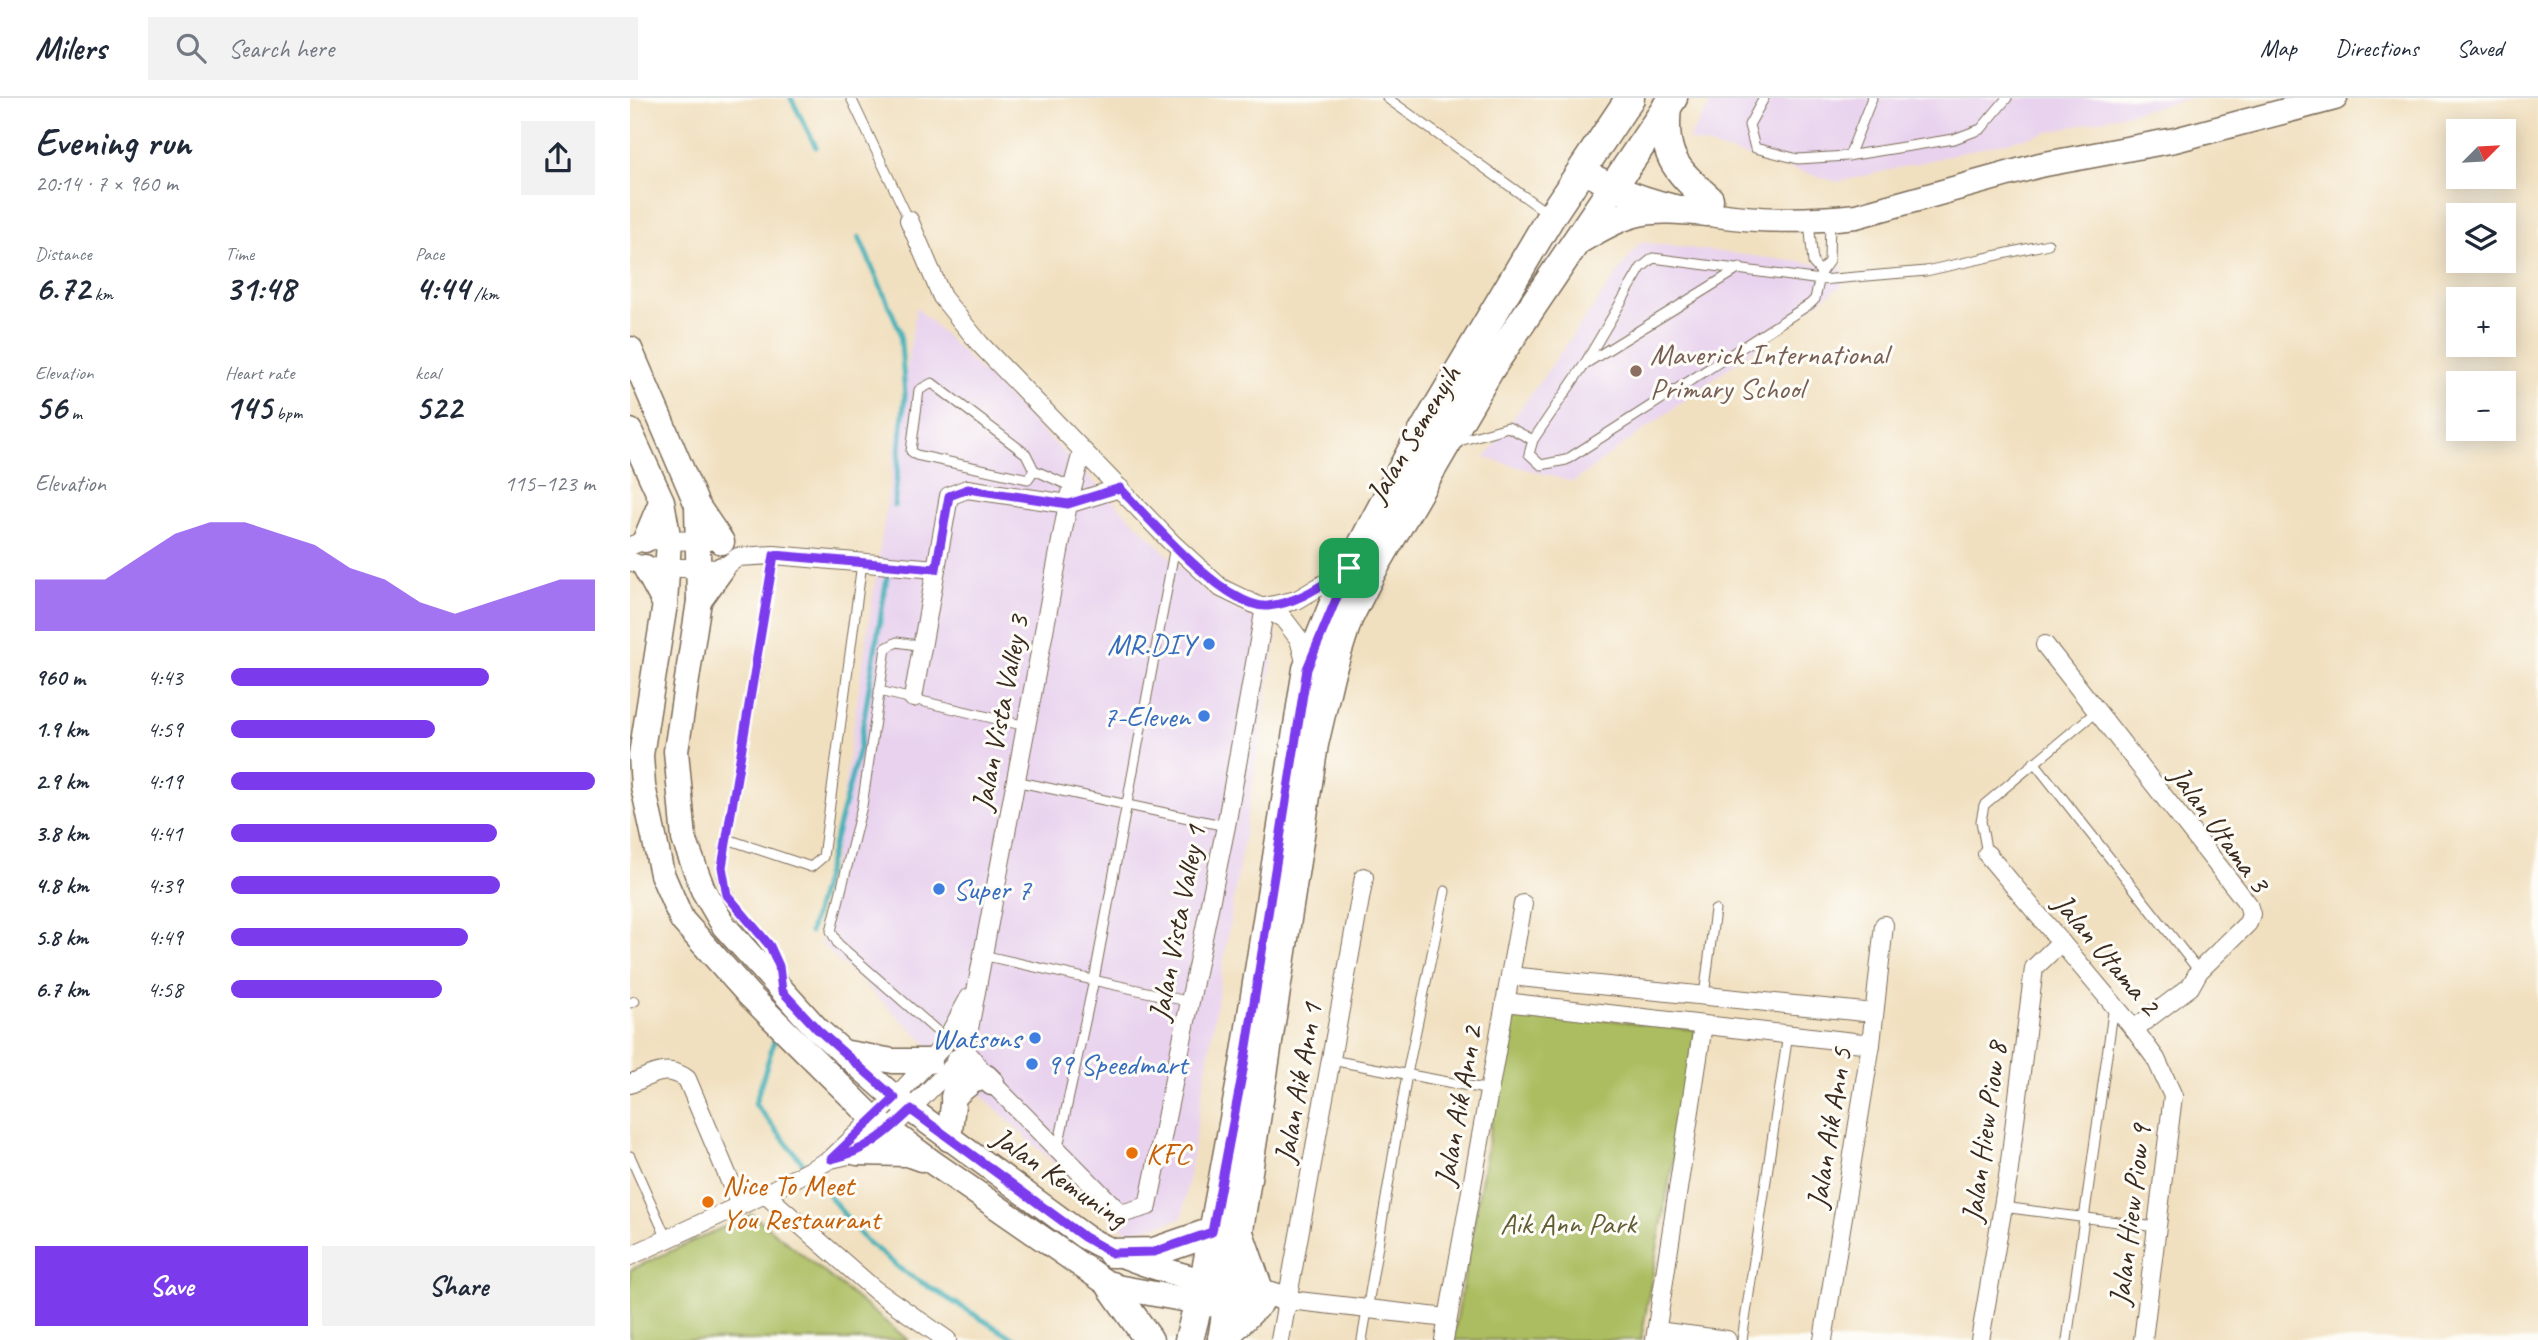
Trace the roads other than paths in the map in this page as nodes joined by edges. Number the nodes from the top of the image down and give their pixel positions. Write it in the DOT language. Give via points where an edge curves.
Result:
graph roads {
  1 [pos="851,98"];
  2 [pos="1387,98"];
  3 [pos="1630,98"];
  4 [pos="1764,98"];
  5 [pos="1872,98"];
  6 [pos="2007,98"];
  7 [pos="2335,98"];
  8 [pos="1670,102"];
  9 [pos="1849,156"];
  10 [pos="1588,161"];
  11 [pos="1617,180"];
  12 [pos="1708,206"];
  13 [pos="1882,206"];
  14 [pos="1551,216"];
  15 [pos="1820,219"];
  16 [pos="909,220"];
  17 [pos="1575,242"];
  18 [pos="2048,244"];
  19 [pos="1740,268"];
  20 [pos="1821,276"];
  21 [pos="630,349"];
  22 [pos="1584,365"];
  23 [pos="630,431"];
  24 [pos="1533,440"];
  25 [pos="1444,446"];
  26 [pos="1082,452"];
  27 [pos="1034,470"];
  28 [pos="1120,488"];
  29 [pos="1070,496"];
  30 [pos="648,542"];
  31 [pos="1175,546"];
  32 [pos="716,555"];
  33 [pos="774,555"];
  34 [pos="862,563"];
  35 [pos="648,565"];
  36 [pos="1349,568"];
  37 [pos="936,569"];
  38 [pos="1265,607"];
  39 [pos="2045,645"];
  40 [pos="923,646"];
  41 [pos="1307,669"];
  42 [pos="879,691"];
  43 [pos="913,698"];
  44 [pos="2097,711"];
  45 [pos="1026,726"];
  46 [pos="2034,762"];
  47 [pos="1015,781"];
  48 [pos="1125,804"];
  49 [pos="1226,825"];
  50 [pos="727,839"];
  51 [pos="1987,854"];
  52 [pos="1364,877"];
  53 [pos="1446,891"];
  54 [pos="1524,905"];
  55 [pos="1715,910"];
  56 [pos="1884,925"];
  57 [pos="2061,942"];
  58 [pos="982,955"];
  59 [pos="2199,971"];
  60 [pos="1510,976"];
  61 [pos="1094,980"];
  62 [pos="976,985"];
  63 [pos="782,991"];
  64 [pos="1704,996"];
  65 [pos="1191,1002"];
  66 [pos="1506,1002"];
  67 [pos="2114,1003"];
  68 [pos="1874,1013"];
  69 [pos="1703,1025"];
  70 [pos="2134,1029"];
  71 [pos="1789,1032"];
  72 [pos="946,1039"];
  73 [pos="1871,1044"];
  74 [pos="847,1053"];
  75 [pos="961,1056"];
  76 [pos="1331,1060"];
  77 [pos="930,1061"];
  78 [pos="1407,1074"];
  79 [pos="992,1083"];
  80 [pos="630,1084"];
  81 [pos="1490,1090"];
  82 [pos="2173,1096"];
  83 [pos="953,1097"];
  84 [pos="903,1104"];
  85 [pos="881,1125"];
  86 [pos="949,1139"];
  87 [pos="1058,1147"];
  88 [pos="857,1153"];
  89 [pos="630,1156"];
  90 [pos="825,1162"];
  91 [pos="932,1162"];
  92 [pos="633,1170"];
  93 [pos="765,1195"];
  94 [pos="740,1205"];
  95 [pos="2003,1207"];
  96 [pos="2083,1219"];
  97 [pos="2156,1227"];
  98 [pos="1225,1233"];
  99 [pos="667,1239"];
  100 [pos="1112,1253"];
  101 [pos="630,1256"];
  102 [pos="1111,1286"];
  103 [pos="1214,1294"];
  104 [pos="1259,1296"];
  105 [pos="1289,1300"];
  106 [pos="1368,1309"];
  107 [pos="1447,1318"];
  108 [pos="1656,1336"];
  109 [pos="943,1339"];
  110 [pos="1149,1340"];
  111 [pos="1189,1340"];
  112 [pos="1222,1340"];
  113 [pos="1280,1340"];
  114 [pos="1362,1340"];
  115 [pos="1444,1340"];
  116 [pos="1727,1340"];
  117 [pos="1742,1340"];
  118 [pos="1823,1340"];
  119 [pos="1980,1340"];
  120 [pos="2067,1340"];
  121 [pos="2143,1340"];
  1 -- 16 [label="lane"];
  2 -- 14 [label="lane"];
  3 -- 10 [label="main road, Jalan Semenyih"];
  4 -- 9 [label="lane" via="1749,125 1755,148 1798,159"];
  5 -- 9 [label="lane"];
  6 -- 9 [label="lane" via="1993,118 1975,131"];
  7 -- 13 [label="street" via="2175,140 2040,165"];
  8 -- 11 [label="main road, Jalan Semenyih"];
  8 -- 12 [label="main road" via="1664,137 1672,162"];
  10 -- 11 [label="street"];
  10 -- 14 [label="main road, Jalan Semenyih"];
  11 -- 12 [label="street" via="1667,189"];
  11 -- 17 [label="main road, Jalan Semenyih"];
  12 -- 13 [label="street" via="1854,202"];
  12 -- 15 [label="street" via="1776,221"];
  12 -- 17 [label="main road" via="1636,211"];
  13 -- 15 [label="street" via="1856,216"];
  14 -- 36 [label="main road, Jalan Semenyih" via="1417,440"];
  15 -- 20 [label="lane" via="1813,262"];
  15 -- 20 [label="lane" via="1829,261"];
  16 -- 26 [label="street" via="942,297"];
  17 -- 25 [label="main road, Jalan Semenyih"];
  18 -- 20 [label="lane" via="1926,271"];
  19 -- 20 [label="lane"];
  19 -- 22 [label="lane"];
  19 -- 22 [label="lane" via="1653,258 1641,268"];
  20 -- 24 [label="lane" via="1810,304 1566,460 1541,465 1532,460"];
  21 -- 32 [label="street, Jalan Kemuning"];
  22 -- 24 [label="lane"];
  23 -- 30 [label="street, Jalan Kemuning" via="662,501"];
  24 -- 25 [label="lane" via="1508,427"];
  25 -- 98 [label="main road, Jalan Semenyih" via="1372,571 1348,620 1330,675"];
  26 -- 28 [label="street"];
  26 -- 29 [label="street, Jalan Vista Valley 3"];
  27 -- 27 [label="lane" via="1026,454 932,383 919,390 911,451 916,455 1028,479"];
  27 -- 29 [label="lane"];
  28 -- 29 [label="street"];
  28 -- 31 [label="street"];
  29 -- 37 [label="street" via="968,489 949,496"];
  29 -- 45 [label="street, Jalan Vista Valley 3"];
  30 -- 32 [label="street"];
  30 -- 35 [label="street, Jalan Kemuning"];
  31 -- 38 [label="street" via="1221,588"];
  31 -- 48 [label="lane"];
  32 -- 33 [label="street"];
  32 -- 35 [label="street"];
  32 -- 63 [label="street, Jalan Kemuning" via="699,601 676,751 684,839 703,890 724,926"];
  33 -- 34 [label="street"];
  33 -- 50 [label="lane"];
  34 -- 37 [label="street"];
  34 -- 50 [label="lane" via="822,857 811,867"];
  35 -- 85 [label="street, Jalan Kemuning" via="665,604 641,755 662,874 682,920"];
  36 -- 38 [label="street" via="1297,600"];
  36 -- 41 [label="main road, Jalan Semenyih"];
  37 -- 40 [label="street"];
  38 -- 41 [label="street" via="1283,618 1299,639"];
  38 -- 49 [label="street, Jalan Vista Valley 1"];
  39 -- 44 [label="street, Jalan Utama 3"];
  40 -- 42 [label="lane" via="897,642 886,648"];
  40 -- 43 [label="street"];
  41 -- 98 [label="main road, Jalan Semenyih" via="1244,1065"];
  42 -- 43 [label="lane"];
  42 -- 72 [label="lane" via="862,806 831,931 838,944"];
  43 -- 45 [label="lane"];
  44 -- 46 [label="lane"];
  44 -- 59 [label="street, Jalan Utama 3" via="2248,904 2248,923"];
  45 -- 47 [label="street, Jalan Vista Valley 3"];
  46 -- 51 [label="lane" via="1984,805 1981,821"];
  46 -- 59 [label="lane"];
  47 -- 48 [label="lane"];
  47 -- 58 [label="street, Jalan Vista Valley 3"];
  48 -- 49 [label="lane"];
  48 -- 61 [label="lane"];
  49 -- 65 [label="street, Jalan Vista Valley 1"];
  50 -- 63 [label="lane" via="722,867 727,895 770,946 779,966"];
  51 -- 57 [label="street, Jalan Utama 2"];
  52 -- 76 [label="street, Jalan Aik Ann 1"];
  53 -- 78 [label="lane"];
  54 -- 60 [label="street, Jalan Aik Ann 2"];
  55 -- 64 [label="lane"];
  56 -- 68 [label="street, Jalan Aik Ann 5"];
  57 -- 67 [label="street, Jalan Utama 2"];
  57 -- 95 [label="street, Jalan Hiew Piow 8" via="2034,968"];
  58 -- 61 [label="lane"];
  58 -- 62 [label="street, Jalan Vista Valley 3"];
  59 -- 70 [label="street, Jalan Utama 3" via="2190,987 2170,1005"];
  60 -- 64 [label="street"];
  60 -- 66 [label="street, Jalan Aik Ann 2"];
  61 -- 65 [label="lane"];
  61 -- 87 [label="lane"];
  62 -- 72 [label="street, Jalan Vista Valley 3"];
  62 -- 75 [label="street, Jalan Vista Valley 3"];
  63 -- 74 [label="street, Jalan Kemuning"];
  64 -- 68 [label="street"];
  65 -- 87 [label="street, Jalan Vista Valley 1" via="1148,1206 1121,1214"];
  66 -- 69 [label="street"];
  66 -- 81 [label="street, Jalan Aik Ann 2"];
  67 -- 70 [label="street, Jalan Utama 2"];
  67 -- 96 [label="lane"];
  68 -- 73 [label="street, Jalan Aik Ann 5"];
  69 -- 71 [label="street"];
  69 -- 108 [label="street"];
  70 -- 82 [label="street, Jalan Utama 2" via="2156,1059"];
  71 -- 73 [label="street"];
  71 -- 117 [label="lane"];
  72 -- 77 [label="street, Jalan Vista Valley 3"];
  73 -- 118 [label="street, Jalan Aik Ann 5"];
  74 -- 77 [label="street"];
  74 -- 84 [label="street, Jalan Kemuning"];
  75 -- 79 [label="street, Jalan Vista Valley 1"];
  75 -- 83 [label="street"];
  75 -- 84 [label="street"];
  76 -- 78 [label="lane"];
  76 -- 105 [label="street, Jalan Aik Ann 1"];
  77 -- 84 [label="street, Jalan Vista Valley 3"];
  78 -- 81 [label="lane"];
  78 -- 106 [label="lane"];
  79 -- 83 [label="street" via="979,1078"];
  79 -- 87 [label="street, Jalan Vista Valley 1"];
  80 -- 94 [label="street" via="662,1070 676,1071 687,1079"];
  81 -- 107 [label="street, Jalan Aik Ann 2"];
  82 -- 97 [label="street, Jalan Hiew Piow 9"];
  83 -- 86 [label="street"];
  84 -- 85 [label="street"];
  84 -- 86 [label="street, Jalan Kemuning"];
  85 -- 88 [label="street"];
  85 -- 90 [label="street"];
  85 -- 91 [label="street, Jalan Kemuning"];
  86 -- 100 [label="street, Jalan Kemuning"];
  88 -- 90 [label="street"];
  88 -- 91 [label="street" via="907,1154"];
  89 -- 92 [label="lane"];
  90 -- 93 [label="street"];
  91 -- 102 [label="street, Jalan Kemuning"];
  92 -- 99 [label="lane"];
  93 -- 94 [label="street"];
  93 -- 109 [label="street" via="875,1290"];
  94 -- 99 [label="street"];
  95 -- 96 [label="lane"];
  95 -- 119 [label="street, Jalan Hiew Piow 8"];
  96 -- 97 [label="lane"];
  96 -- 120 [label="lane"];
  97 -- 121 [label="street, Jalan Hiew Piow 9"];
  98 -- 100 [label="main road" via="1154,1252"];
  98 -- 103 [label="main road, Jalan Semenyih"];
  98 -- 104 [label="main road"];
  99 -- 101 [label="street"];
  100 -- 103 [label="street, Jalan Kemuning"];
  102 -- 103 [label="street, Jalan Kemuning"];
  102 -- 110 [label="main road"];
  103 -- 104 [label="street"];
  103 -- 111 [label="main road, Jalan Semenyih"];
  103 -- 112 [label="main road, Jalan Semenyih"];
  104 -- 105 [label="street"];
  104 -- 112 [label="main road"];
  105 -- 106 [label="street"];
  105 -- 113 [label="street, Jalan Aik Ann 1"];
  106 -- 107 [label="street"];
  106 -- 114 [label="lane"];
  107 -- 115 [label="street, Jalan Aik Ann 2"];
  108 -- 116 [label="street"];
}
